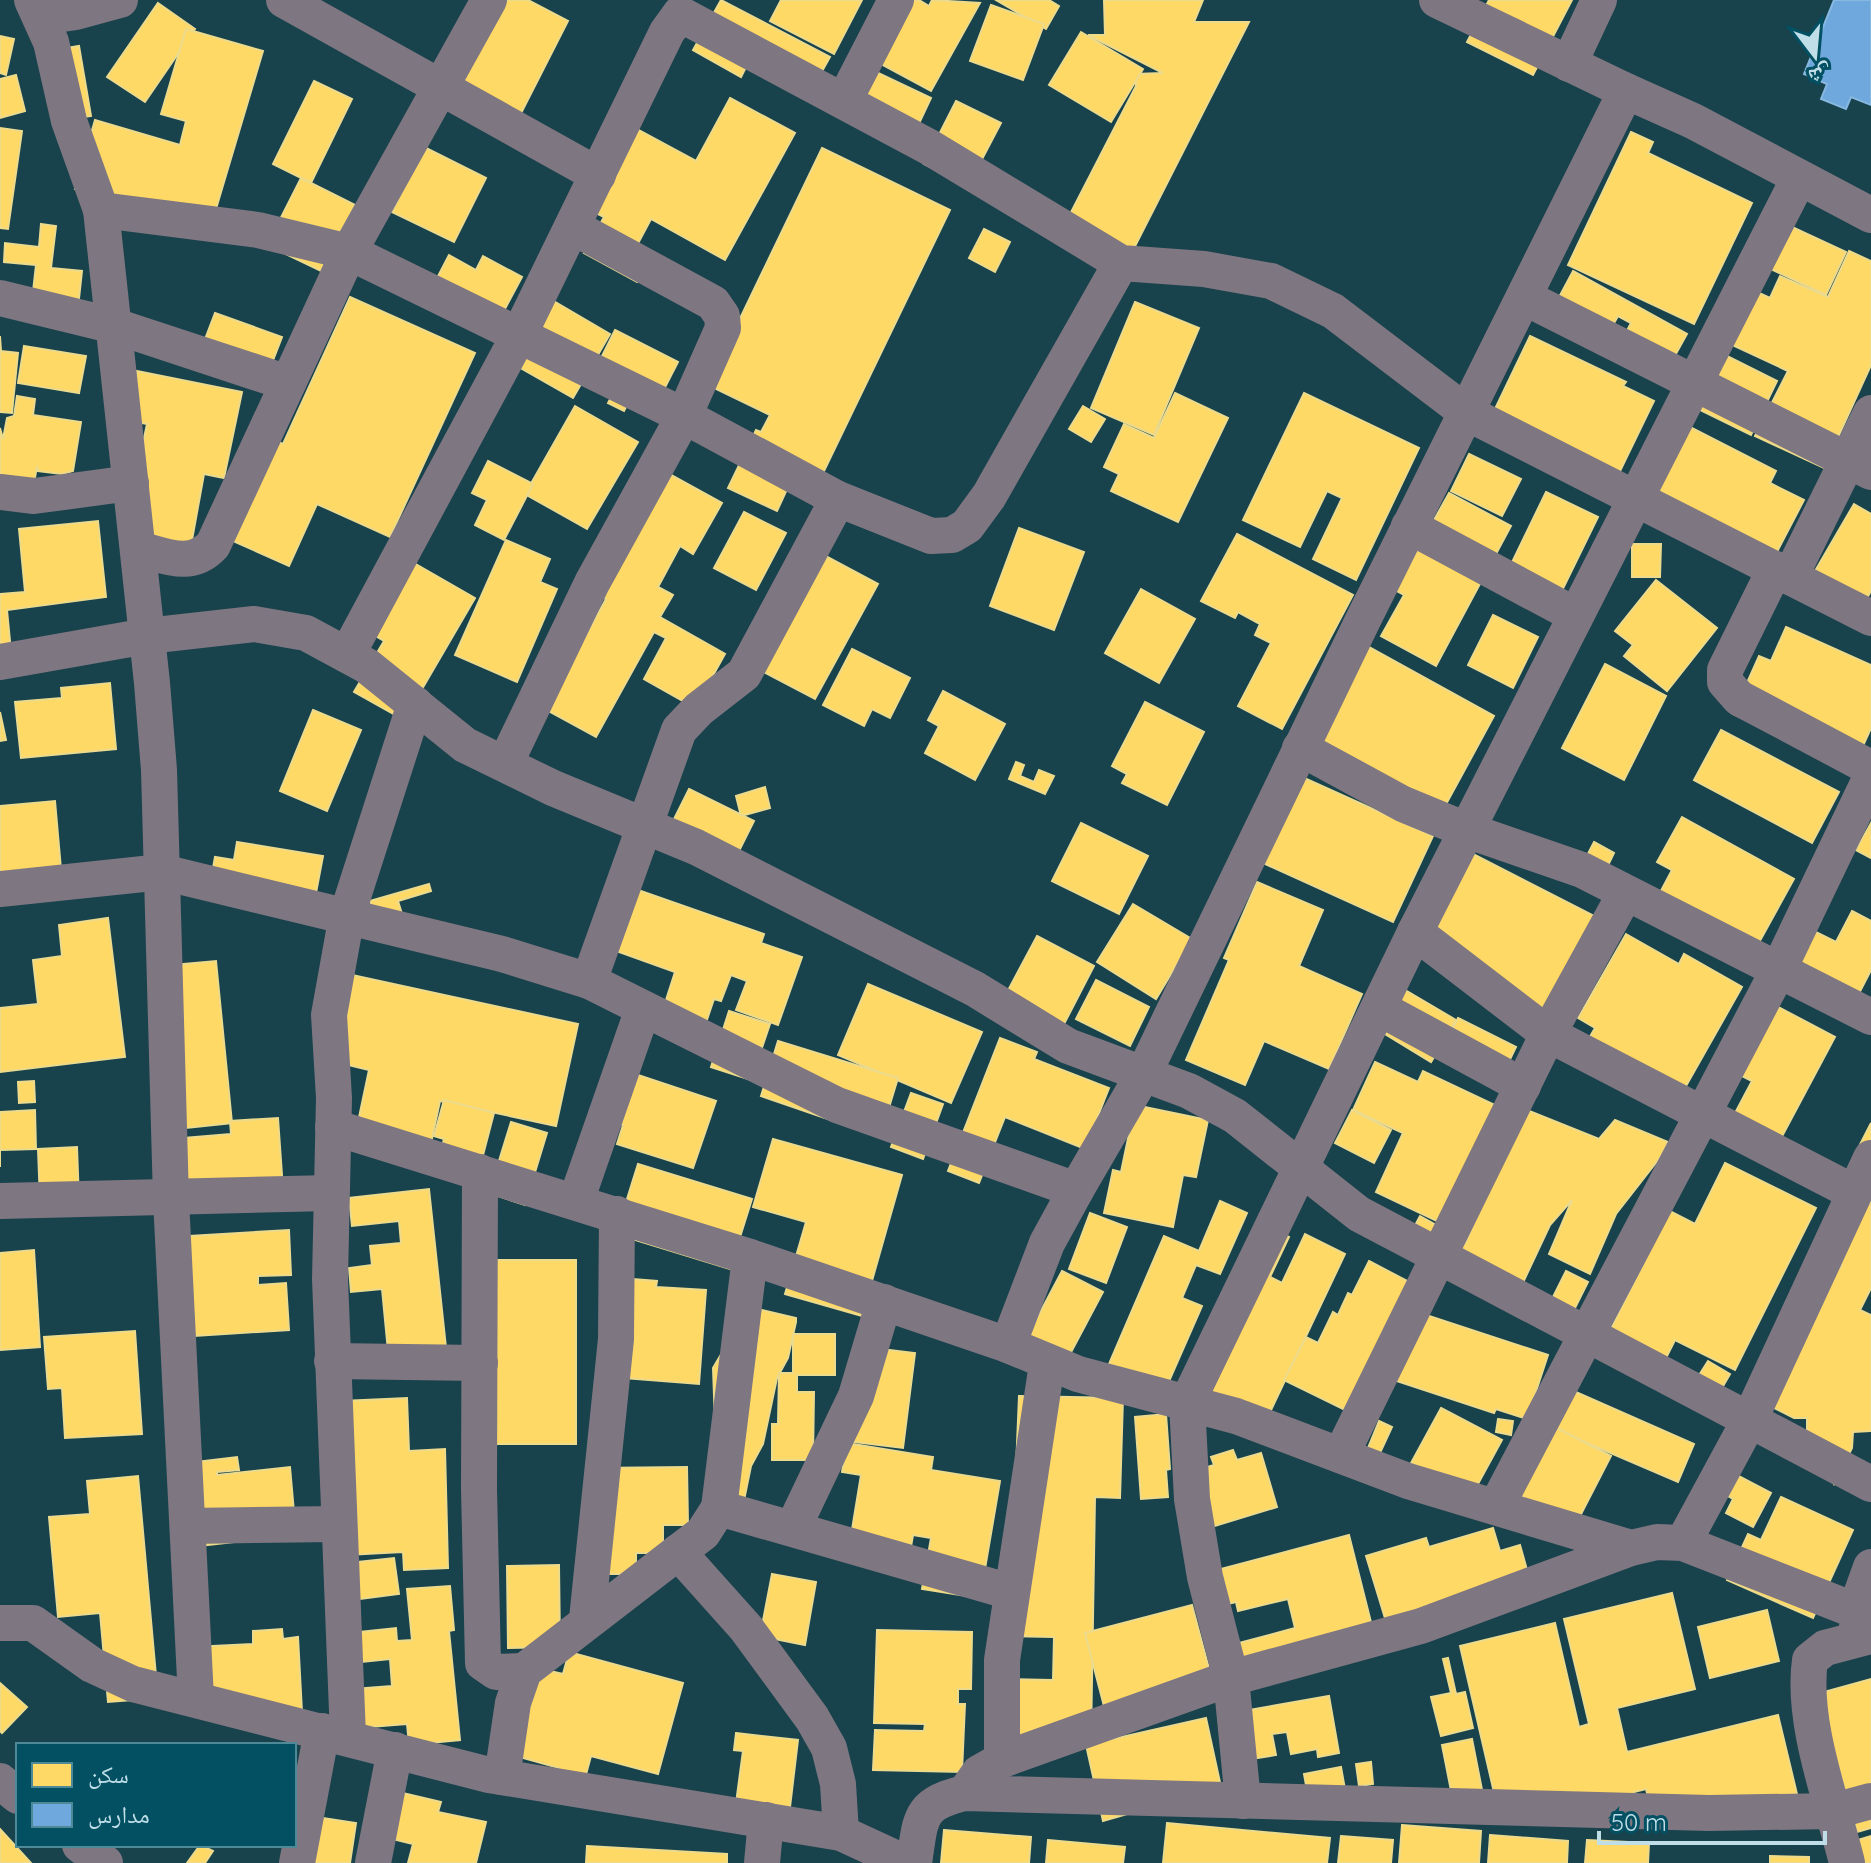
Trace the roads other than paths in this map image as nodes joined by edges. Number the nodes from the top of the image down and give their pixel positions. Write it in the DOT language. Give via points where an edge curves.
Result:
graph roads {
  1 [pos="120,0"];
  2 [pos="284,0"];
  3 [pos="489,0"];
  4 [pos="896,0"];
  5 [pos="1437,0"];
  6 [pos="1599,0"];
  7 [pos="683,7"];
  8 [pos="37,8"];
  9 [pos="1569,64"];
  10 [pos="441,87"];
  11 [pos="1626,91"];
  12 [pos="844,101"];
  13 [pos="598,175"];
  14 [pos="1799,178"];
  15 [pos="101,210"];
  16 [pos="1871,215"];
  17 [pos="573,227"];
  18 [pos="349,252"];
  19 [pos="1121,263"];
  20 [pos="1524,297"];
  21 [pos="0,298"];
  22 [pos="115,326"];
  23 [pos="519,335"];
  24 [pos="1694,382"];
  25 [pos="288,383"];
  26 [pos="1467,413"];
  27 [pos="1871,413"];
  28 [pos="684,416"];
  29 [pos="1859,466"];
  30 [pos="131,483"];
  31 [pos="0,492"];
  32 [pos="1636,498"];
  33 [pos="838,499"];
  34 [pos="1409,526"];
  35 [pos="138,549"];
  36 [pos="1782,573"];
  37 [pos="1575,615"];
  38 [pos="1871,618"];
  39 [pos="147,636"];
  40 [pos="347,655"];
  41 [pos="0,662"];
  42 [pos="415,704"];
  43 [pos="1300,748"];
  44 [pos="505,764"];
  45 [pos="1871,768"];
  46 [pos="1871,777"];
  47 [pos="648,826"];
  48 [pos="1466,830"];
  49 [pos="162,872"];
  50 [pos="0,889"];
  51 [pos="1625,894"];
  52 [pos="347,915"];
  53 [pos="1415,932"];
  54 [pos="1778,971"];
  55 [pos="589,981"];
  56 [pos="1379,1008"];
  57 [pos="643,1009"];
  58 [pos="1871,1017"];
  59 [pos="1548,1034"];
  60 [pos="1144,1073"];
  61 [pos="1523,1086"];
  62 [pos="1701,1116"];
  63 [pos="333,1127"];
  64 [pos="1871,1158"];
  65 [pos="1302,1166"];
  66 [pos="480,1172"];
  67 [pos="1076,1190"];
  68 [pos="1853,1192"];
  69 [pos="331,1193"];
  70 [pos="171,1199"];
  71 [pos="0,1201"];
  72 [pos="576,1201"];
  73 [pos="617,1214"];
  74 [pos="750,1257"];
  75 [pos="1440,1257"];
  76 [pos="884,1302"];
  77 [pos="1585,1334"];
  78 [pos="1008,1345"];
  79 [pos="332,1361"];
  80 [pos="480,1363"];
  81 [pos="1047,1364"];
  82 [pos="1187,1403"];
  83 [pos="1749,1421"];
  84 [pos="1341,1455"];
  85 [pos="1871,1484"];
  86 [pos="1496,1507"];
  87 [pos="719,1508"];
  88 [pos="337,1524"];
  89 [pos="188,1526"];
  90 [pos="793,1528"];
  91 [pos="1683,1543"];
  92 [pos="1631,1548"];
  93 [pos="678,1552"];
  94 [pos="1871,1567"];
  95 [pos="1011,1592"];
  96 [pos="587,1619"];
  97 [pos="0,1623"];
  98 [pos="1862,1629"];
  99 [pos="524,1671"];
  100 [pos="1231,1678"];
  101 [pos="196,1699"];
  102 [pos="335,1734"];
  103 [pos="395,1750"];
  104 [pos="1002,1760"];
  105 [pos="502,1777"];
  106 [pos="0,1781"];
  107 [pos="965,1793"];
  108 [pos="16,1794"];
  109 [pos="1243,1801"];
  110 [pos="1871,1801"];
  111 [pos="1834,1811"];
  112 [pos="766,1820"];
  113 [pos="841,1833"];
  114 [pos="83,1847"];
  115 [pos="105,1863"];
  116 [pos="297,1863"];
  117 [pos="373,1863"];
  118 [pos="762,1863"];
  119 [pos="906,1863"];
  120 [pos="914,1863"];
  121 [pos="1847,1863"];
  1 -- 8 [label="street" via="76,12"];
  2 -- 10 [label="street"];
  3 -- 10 [label="street"];
  4 -- 12 [label="street"];
  5 -- 9 [label="street"];
  6 -- 9 [label="street"];
  7 -- 12 [label="street"];
  7 -- 13 [label="street"];
  8 -- 15 [label="street"];
  9 -- 11 [label="street"];
  10 -- 13 [label="street"];
  10 -- 18 [label="street"];
  11 -- 14 [label="street"];
  11 -- 20 [label="street"];
  12 -- 19 [label="street"];
  13 -- 17 [label="street"];
  14 -- 16 [label="street"];
  14 -- 24 [label="street"];
  15 -- 18 [label="street" via="258,230"];
  15 -- 22 [label="street"];
  17 -- 23 [label="street"];
  17 -- 28 [label="street" via="713,303 722,316 723,328"];
  18 -- 23 [label="street"];
  18 -- 25 [label="street"];
  19 -- 26 [label="street" via="1271,281 1333,311"];
  19 -- 33 [label="street" via="967,526 952,535 931,536"];
  20 -- 24 [label="street"];
  20 -- 26 [label="street"];
  21 -- 22 [label="street"];
  22 -- 25 [label="street"];
  22 -- 30 [label="street"];
  23 -- 28 [label="street"];
  23 -- 40 [label="street"];
  24 -- 29 [label="street"];
  24 -- 32 [label="street"];
  25 -- 35 [label="street" via="213,545 191,560"];
  26 -- 32 [label="street"];
  26 -- 34 [label="street"];
  27 -- 29 [label="street"];
  28 -- 33 [label="street"];
  28 -- 44 [label="street" via="592,583"];
  29 -- 36 [label="street"];
  30 -- 31 [label="street" via="34,496"];
  30 -- 35 [label="street"];
  32 -- 36 [label="street"];
  32 -- 37 [label="street"];
  33 -- 47 [label="street" via="744,674 679,730"];
  34 -- 37 [label="street"];
  34 -- 43 [label="street"];
  35 -- 39 [label="street"];
  36 -- 38 [label="street"];
  36 -- 45 [label="street" via="1725,670 1725,682 1739,698"];
  37 -- 48 [label="street"];
  39 -- 40 [label="street" via="254,624 306,633"];
  39 -- 41 [label="street"];
  39 -- 49 [label="street"];
  40 -- 42 [label="street"];
  42 -- 44 [label="street" via="465,745"];
  42 -- 52 [label="street"];
  43 -- 48 [label="street" via="1403,804"];
  43 -- 60 [label="street"];
  44 -- 47 [label="street"];
  46 -- 54 [label="street"];
  47 -- 55 [label="street"];
  47 -- 60 [label="street" via="975,989 1068,1046"];
  48 -- 51 [label="street" via="1582,870"];
  48 -- 53 [label="street"];
  49 -- 50 [label="street"];
  49 -- 52 [label="street"];
  49 -- 70 [label="street"];
  51 -- 54 [label="street"];
  51 -- 59 [label="street"];
  52 -- 55 [label="street"];
  52 -- 63 [label="street" via="329,1015"];
  53 -- 56 [label="street"];
  53 -- 59 [label="street"];
  54 -- 58 [label="street"];
  54 -- 62 [label="street"];
  55 -- 57 [label="street"];
  56 -- 61 [label="street"];
  56 -- 65 [label="street"];
  57 -- 67 [label="street" via="837,1105"];
  57 -- 72 [label="street"];
  59 -- 61 [label="street"];
  59 -- 62 [label="street"];
  60 -- 65 [label="street" via="1235,1116"];
  60 -- 67 [label="street"];
  61 -- 75 [label="street"];
  62 -- 68 [label="street"];
  62 -- 77 [label="street"];
  63 -- 66 [label="street"];
  63 -- 69 [label="street"];
  64 -- 68 [label="street"];
  65 -- 75 [label="street" via="1359,1214"];
  65 -- 82 [label="street"];
  66 -- 72 [label="street"];
  66 -- 80 [label="street"];
  67 -- 78 [label="street" via="1047,1243"];
  68 -- 83 [label="street"];
  69 -- 70 [label="street"];
  69 -- 79 [label="street"];
  70 -- 71 [label="street"];
  70 -- 89 [label="street"];
  72 -- 73 [label="street"];
  73 -- 74 [label="street"];
  73 -- 96 [label="street" via="616,1339"];
  74 -- 76 [label="street"];
  74 -- 87 [label="street"];
  75 -- 77 [label="street"];
  75 -- 84 [label="street"];
  76 -- 78 [label="street"];
  76 -- 90 [label="street" via="856,1396"];
  77 -- 83 [label="street"];
  77 -- 86 [label="street"];
  78 -- 81 [label="street"];
  79 -- 80 [label="street"];
  79 -- 88 [label="street"];
  80 -- 99 [label="street" via="483,1663 496,1672"];
  81 -- 82 [label="street"];
  81 -- 95 [label="street"];
  82 -- 84 [label="street"];
  82 -- 100 [label="street" via="1205,1577"];
  83 -- 85 [label="street"];
  83 -- 91 [label="street"];
  84 -- 86 [label="street"];
  86 -- 92 [label="street"];
  87 -- 90 [label="street"];
  87 -- 93 [label="street" via="703,1533"];
  88 -- 89 [label="street"];
  88 -- 102 [label="street"];
  89 -- 101 [label="street"];
  90 -- 95 [label="street"];
  91 -- 92 [label="street"];
  91 -- 98 [label="street"];
  92 -- 100 [label="street" via="1421,1626"];
  93 -- 96 [label="street"];
  93 -- 113 [label="street" via="746,1628 812,1718 829,1748"];
  94 -- 98 [label="street"];
  95 -- 104 [label="street" via="1002,1660"];
  96 -- 99 [label="street"];
  97 -- 101 [label="street" via="33,1623 92,1665 133,1684"];
  98 -- 111 [label="street" via="1810,1660 1811,1715"];
  99 -- 105 [label="street" via="513,1703"];
  100 -- 104 [label="street"];
  100 -- 109 [label="street"];
  101 -- 102 [label="street"];
  102 -- 103 [label="street"];
  102 -- 116 [label="street"];
  103 -- 105 [label="street"];
  103 -- 117 [label="street"];
  104 -- 107 [label="street" via="979,1773"];
  105 -- 112 [label="street"];
  106 -- 108 [label="street"];
  107 -- 109 [label="street"];
  107 -- 120 [label="street" via="933,1803 922,1814"];
  109 -- 111 [label="street" via="1709,1813"];
  110 -- 111 [label="street"];
  111 -- 121 [label="street"];
  112 -- 113 [label="street"];
  112 -- 118 [label="street"];
  113 -- 119 [label="street"];
  114 -- 115 [label="street"];
}
